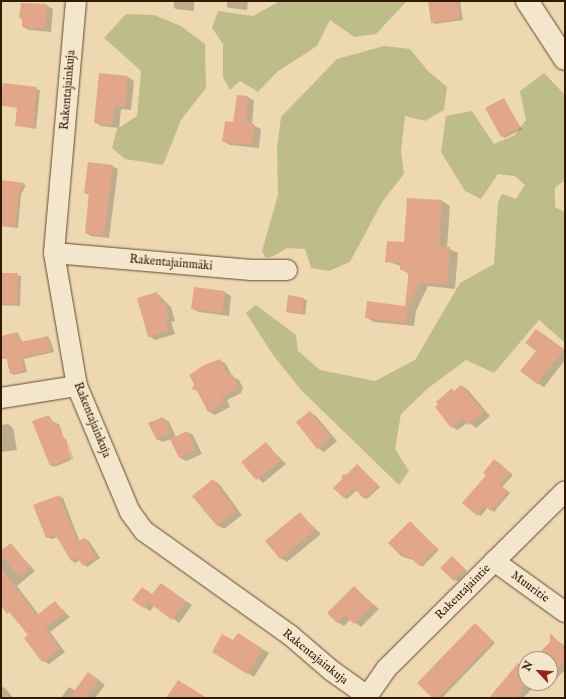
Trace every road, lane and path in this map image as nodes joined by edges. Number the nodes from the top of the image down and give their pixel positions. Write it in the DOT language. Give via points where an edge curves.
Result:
graph roads {
  1 [pos="76,1"];
  2 [pos="527,1"];
  3 [pos="565,59"];
  4 [pos="54,253"];
  5 [pos="287,270"];
  6 [pos="77,386"];
  7 [pos="1,398"];
  8 [pos="565,491"];
  9 [pos="494,561"];
  10 [pos="565,612"];
  11 [pos="366,697"];
  1 -- 4 [label="street, Rakentajainkuja"];
  2 -- 3 [label="street"];
  4 -- 5 [label="street, Rakentajainmäki" via="251,270"];
  4 -- 6 [label="street, Rakentajainkuja"];
  6 -- 7 [label="street"];
  6 -- 11 [label="street, Rakentajainkuja" via="130,512 144,531 290,635"];
  8 -- 9 [label="street, Rakentajaintie"];
  9 -- 10 [label="street, Muuritie"];
  9 -- 11 [label="street, Rakentajaintie" via="386,669"];
}
